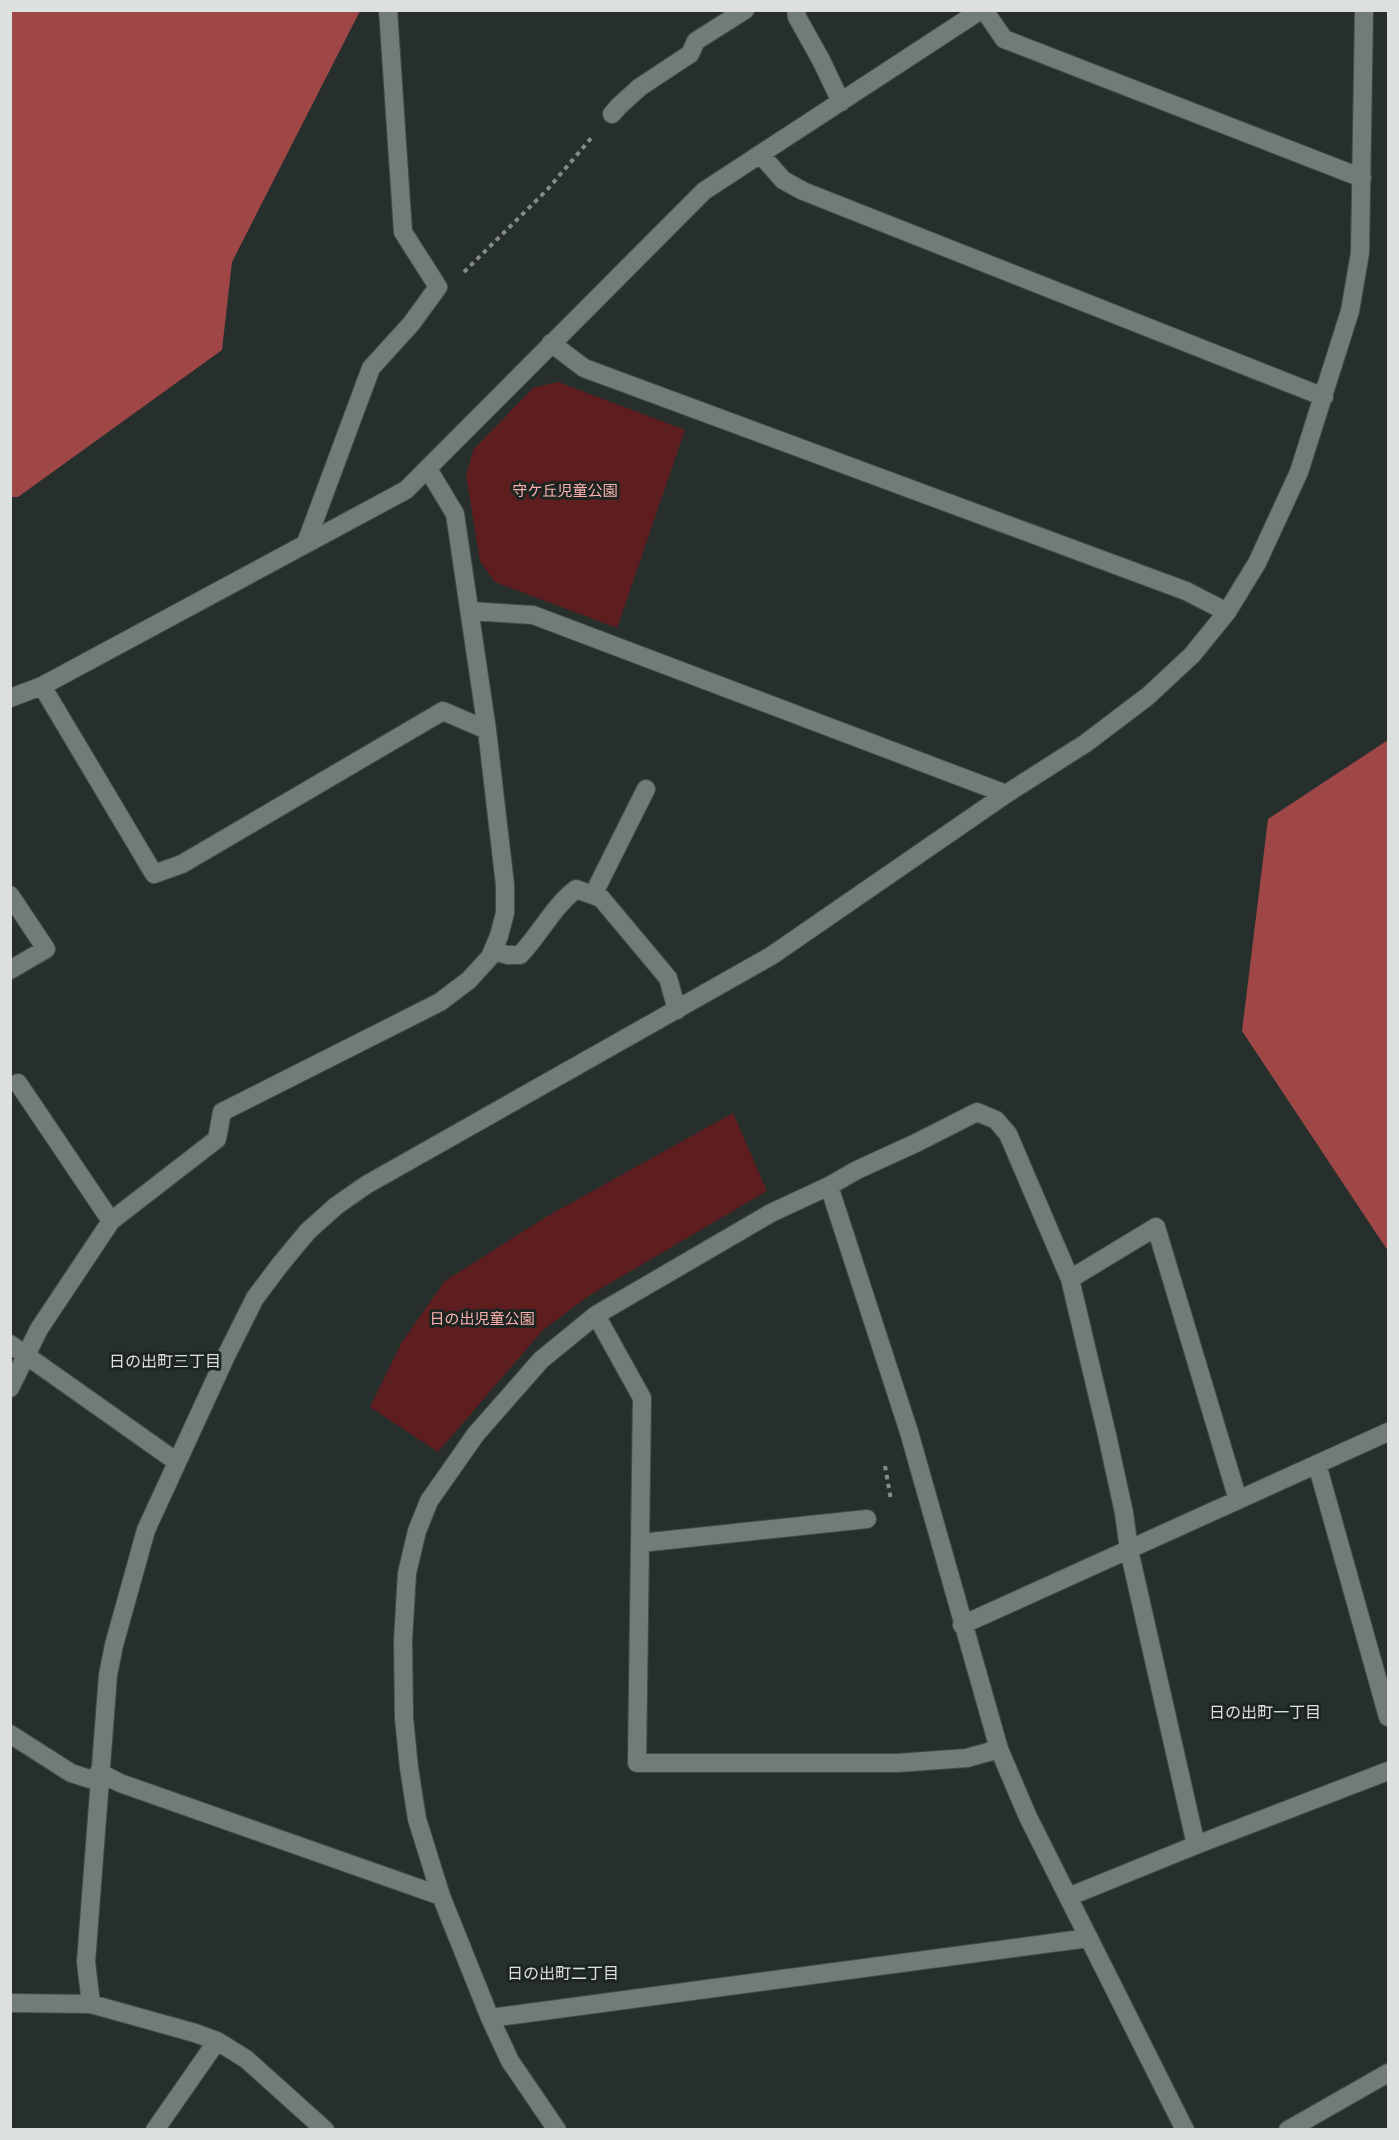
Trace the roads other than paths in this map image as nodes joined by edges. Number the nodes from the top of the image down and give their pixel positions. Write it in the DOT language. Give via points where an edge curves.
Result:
graph roads {
  1 [pos="388,10"];
  2 [pos="745,10"];
  3 [pos="796,10"];
  4 [pos="982,10"];
  5 [pos="1364,10"];
  6 [pos="841,102"];
  7 [pos="612,114"];
  8 [pos="760,154"];
  9 [pos="1362,178"];
  10 [pos="551,343"];
  11 [pos="1324,397"];
  12 [pos="428,469"];
  13 [pos="306,543"];
  14 [pos="470,611"];
  15 [pos="1227,612"];
  16 [pos="42,686"];
  17 [pos="10,698"];
  18 [pos="487,730"];
  19 [pos="646,789"];
  20 [pos="1006,794"];
  21 [pos="585,892"];
  22 [pos="10,895"];
  23 [pos="493,951"];
  24 [pos="10,970"];
  25 [pos="677,1010"];
  26 [pos="18,1083"];
  27 [pos="829,1186"];
  28 [pos="111,1221"];
  29 [pos="1070,1279"];
  30 [pos="596,1315"];
  31 [pos="10,1344"];
  32 [pos="27,1357"];
  33 [pos="10,1388"];
  34 [pos="1389,1432"];
  35 [pos="177,1462"];
  36 [pos="1317,1464"];
  37 [pos="1238,1500"];
  38 [pos="867,1519"];
  39 [pos="640,1543"];
  40 [pos="1130,1550"];
  41 [pos="962,1625"];
  42 [pos="1389,1717"];
  43 [pos="10,1734"];
  44 [pos="999,1749"];
  45 [pos="1389,1771"];
  46 [pos="99,1777"];
  47 [pos="1196,1845"];
  48 [pos="441,1896"];
  49 [pos="1068,1897"];
  50 [pos="1089,1938"];
  51 [pos="10,2003"];
  52 [pos="91,2004"];
  53 [pos="490,2018"];
  54 [pos="217,2041"];
  55 [pos="1389,2073"];
  56 [pos="155,2130"];
  57 [pos="326,2130"];
  58 [pos="557,2130"];
  59 [pos="1185,2130"];
  60 [pos="1288,2130"];
  1 -- 13 [label="street" via="403,232 438,287 371,368"];
  2 -- 7 [label="street" via="696,41 690,54 640,87"];
  3 -- 6 [label="street"];
  4 -- 6 [label="street"];
  4 -- 9 [label="street" via="1004,39"];
  5 -- 9 [label="street"];
  6 -- 8 [label="street"];
  8 -- 10 [label="street" via="704,191"];
  8 -- 11 [label="street" via="783,180 803,191"];
  9 -- 11 [label="street" via="1360,253 1350,311"];
  10 -- 12 [label="street"];
  10 -- 15 [label="street" via="584,368 1186,591"];
  11 -- 15 [label="street" via="1299,472 1257,563"];
  12 -- 13 [label="street" via="406,490"];
  12 -- 14 [label="street" via="455,514"];
  13 -- 16 [label="street"];
  14 -- 18 [label="street"];
  14 -- 20 [label="street" via="533,615"];
  15 -- 20 [label="street" via="1192,655 1148,696 1086,743"];
  16 -- 17 [label="street"];
  16 -- 18 [label="street" via="154,874 182,864 443,711"];
  18 -- 23 [label="street" via="505,885 505,913"];
  19 -- 21 [label="street"];
  20 -- 25 [label="street" via="771,956"];
  21 -- 23 [label="street" via="564,899 520,955"];
  21 -- 25 [label="street" via="601,898 668,978"];
  22 -- 24 [label="street" via="46,949"];
  23 -- 28 [label="street" via="469,980 440,1002 222,1112 218,1139"];
  25 -- 35 [label="street" via="366,1185 308,1231 255,1298"];
  26 -- 28 [label="street"];
  27 -- 29 [label="street" via="977,1112 996,1120 1008,1134"];
  27 -- 30 [label="street" via="771,1213"];
  27 -- 41 [label="street" via="909,1432"];
  28 -- 32 [label="street" via="39,1329"];
  29 -- 37 [label="street" via="1156,1227"];
  29 -- 40 [label="street"];
  30 -- 39 [label="street" via="642,1398"];
  30 -- 48 [label="street" via="541,1360 476,1434 429,1501 417,1531 407,1573 404,1718 417,1819"];
  31 -- 32 [label="street"];
  32 -- 33 [label="street"];
  32 -- 35 [label="street"];
  34 -- 36 [label="street"];
  35 -- 46 [label="street" via="146,1530 114,1645"];
  36 -- 37 [label="street"];
  36 -- 42 [label="street"];
  37 -- 40 [label="street"];
  38 -- 39 [label="street"];
  39 -- 44 [label="street" via="637,1763 897,1763 967,1758"];
  40 -- 41 [label="street"];
  40 -- 47 [label="street"];
  41 -- 44 [label="street"];
  43 -- 46 [label="street" via="71,1773"];
  44 -- 49 [label="street"];
  45 -- 47 [label="street"];
  46 -- 48 [label="street"];
  46 -- 52 [label="street" via="86,1962"];
  47 -- 49 [label="street"];
  48 -- 53 [label="street"];
  49 -- 50 [label="street"];
  50 -- 53 [label="street"];
  50 -- 59 [label="street"];
  51 -- 52 [label="street"];
  52 -- 54 [label="street"];
  53 -- 58 [label="street" via="510,2061"];
  54 -- 56 [label="street"];
  54 -- 57 [label="street" via="246,2059"];
  55 -- 60 [label="street"];
}
